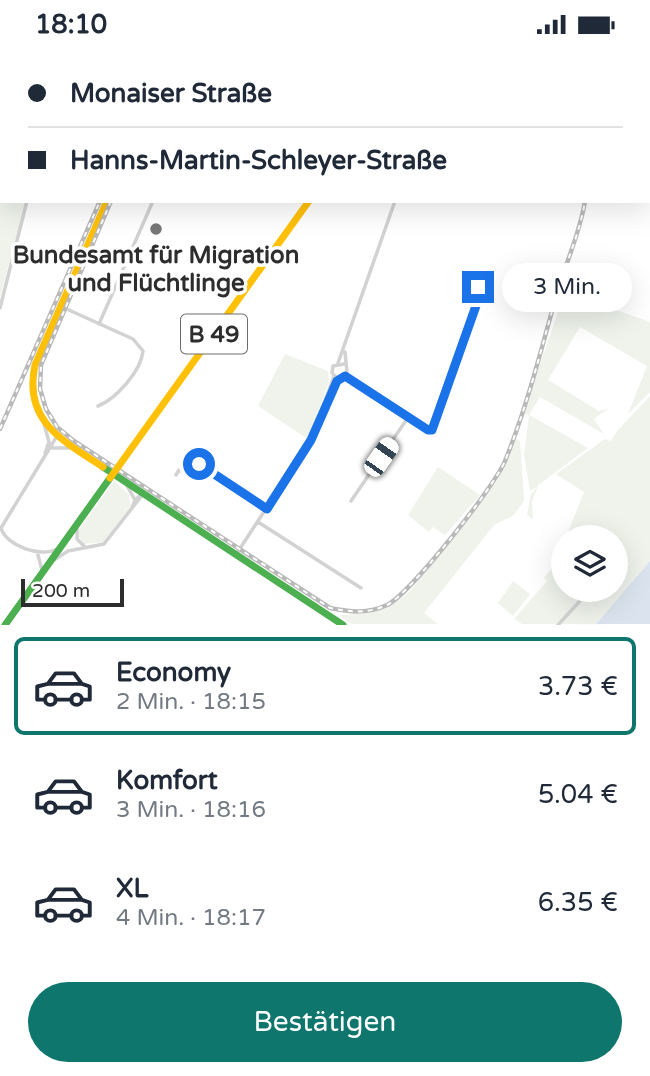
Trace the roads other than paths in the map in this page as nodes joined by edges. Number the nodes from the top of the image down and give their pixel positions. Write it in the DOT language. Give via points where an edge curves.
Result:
graph roads {
  1 [pos="26,203"];
  2 [pos="106,203"];
  3 [pos="152,203"];
  4 [pos="308,203"];
  5 [pos="394,203"];
  6 [pos="478,287"];
  7 [pos="60,306"];
  8 [pos="0,308"];
  9 [pos="99,324"];
  10 [pos="341,363"];
  11 [pos="346,374"];
  12 [pos="337,377"];
  13 [pos="99,407"];
  14 [pos="410,416"];
  15 [pos="44,424"];
  16 [pos="57,436"];
  17 [pos="49,442"];
  18 [pos="50,449"];
  19 [pos="76,449"];
  20 [pos="44,454"];
  21 [pos="200,457"];
  22 [pos="196,463"];
  23 [pos="114,473"];
  24 [pos="176,475"];
  25 [pos="124,480"];
  26 [pos="144,493"];
  27 [pos="154,499"];
  28 [pos="351,501"];
  29 [pos="136,502"];
  30 [pos="267,509"];
  31 [pos="258,522"];
  32 [pos="77,525"];
  33 [pos="61,546"];
  34 [pos="87,548"];
  35 [pos="37,553"];
  36 [pos="237,553"];
  37 [pos="47,566"];
  38 [pos="41,574"];
  39 [pos="360,588"];
  40 [pos="579,602"];
  41 [pos="5,625"];
  42 [pos="343,625"];
  43 [pos="558,625"];
  1 -- 8 [label="street"];
  2 -- 7 [label="street"];
  3 -- 9 [label="street"];
  4 -- 23 [label="street, B 49"];
  5 -- 10 [label="street"];
  6 -- 14 [label="street" via="477,303 432,430"];
  7 -- 9 [label="street"];
  7 -- 15 [label="street" via="31,384 34,406"];
  9 -- 13 [label="street" via="137,341 143,351 142,360 114,398"];
  10 -- 11 [label="street"];
  10 -- 12 [label="street" via="332,369"];
  11 -- 12 [label="street"];
  11 -- 14 [label="street"];
  12 -- 30 [label="street" via="311,440"];
  14 -- 28 [label="street"];
  15 -- 16 [label="street"];
  15 -- 17 [label="street"];
  16 -- 17 [label="street"];
  16 -- 18 [label="street"];
  16 -- 19 [label="street"];
  17 -- 20 [label="street"];
  18 -- 19 [label="street"];
  18 -- 20 [label="street"];
  19 -- 23 [label="street"];
  20 -- 35 [label="street" via="1,528 7,538"];
  21 -- 22 [label="street"];
  22 -- 24 [label="street" via="184,473 178,468"];
  22 -- 30 [label="street"];
  23 -- 25 [label="street"];
  23 -- 32 [label="street, B 49"];
  25 -- 26 [label="street"];
  25 -- 29 [label="street"];
  26 -- 27 [label="street"];
  26 -- 29 [label="street"];
  27 -- 29 [label="street"];
  27 -- 36 [label="street"];
  29 -- 34 [label="street" via="108,541"];
  30 -- 31 [label="street"];
  31 -- 36 [label="street"];
  31 -- 39 [label="street"];
  32 -- 33 [label="street, B 49"];
  32 -- 34 [label="street" via="78,540"];
  33 -- 35 [label="street"];
  33 -- 37 [label="street, B 49"];
  34 -- 37 [label="street" via="68,551"];
  35 -- 38 [label="street" via="43,565"];
  36 -- 42 [label="street"];
  37 -- 38 [label="street, B 49"];
  38 -- 41 [label="street, B 49"];
  40 -- 43 [label="street"];
}
